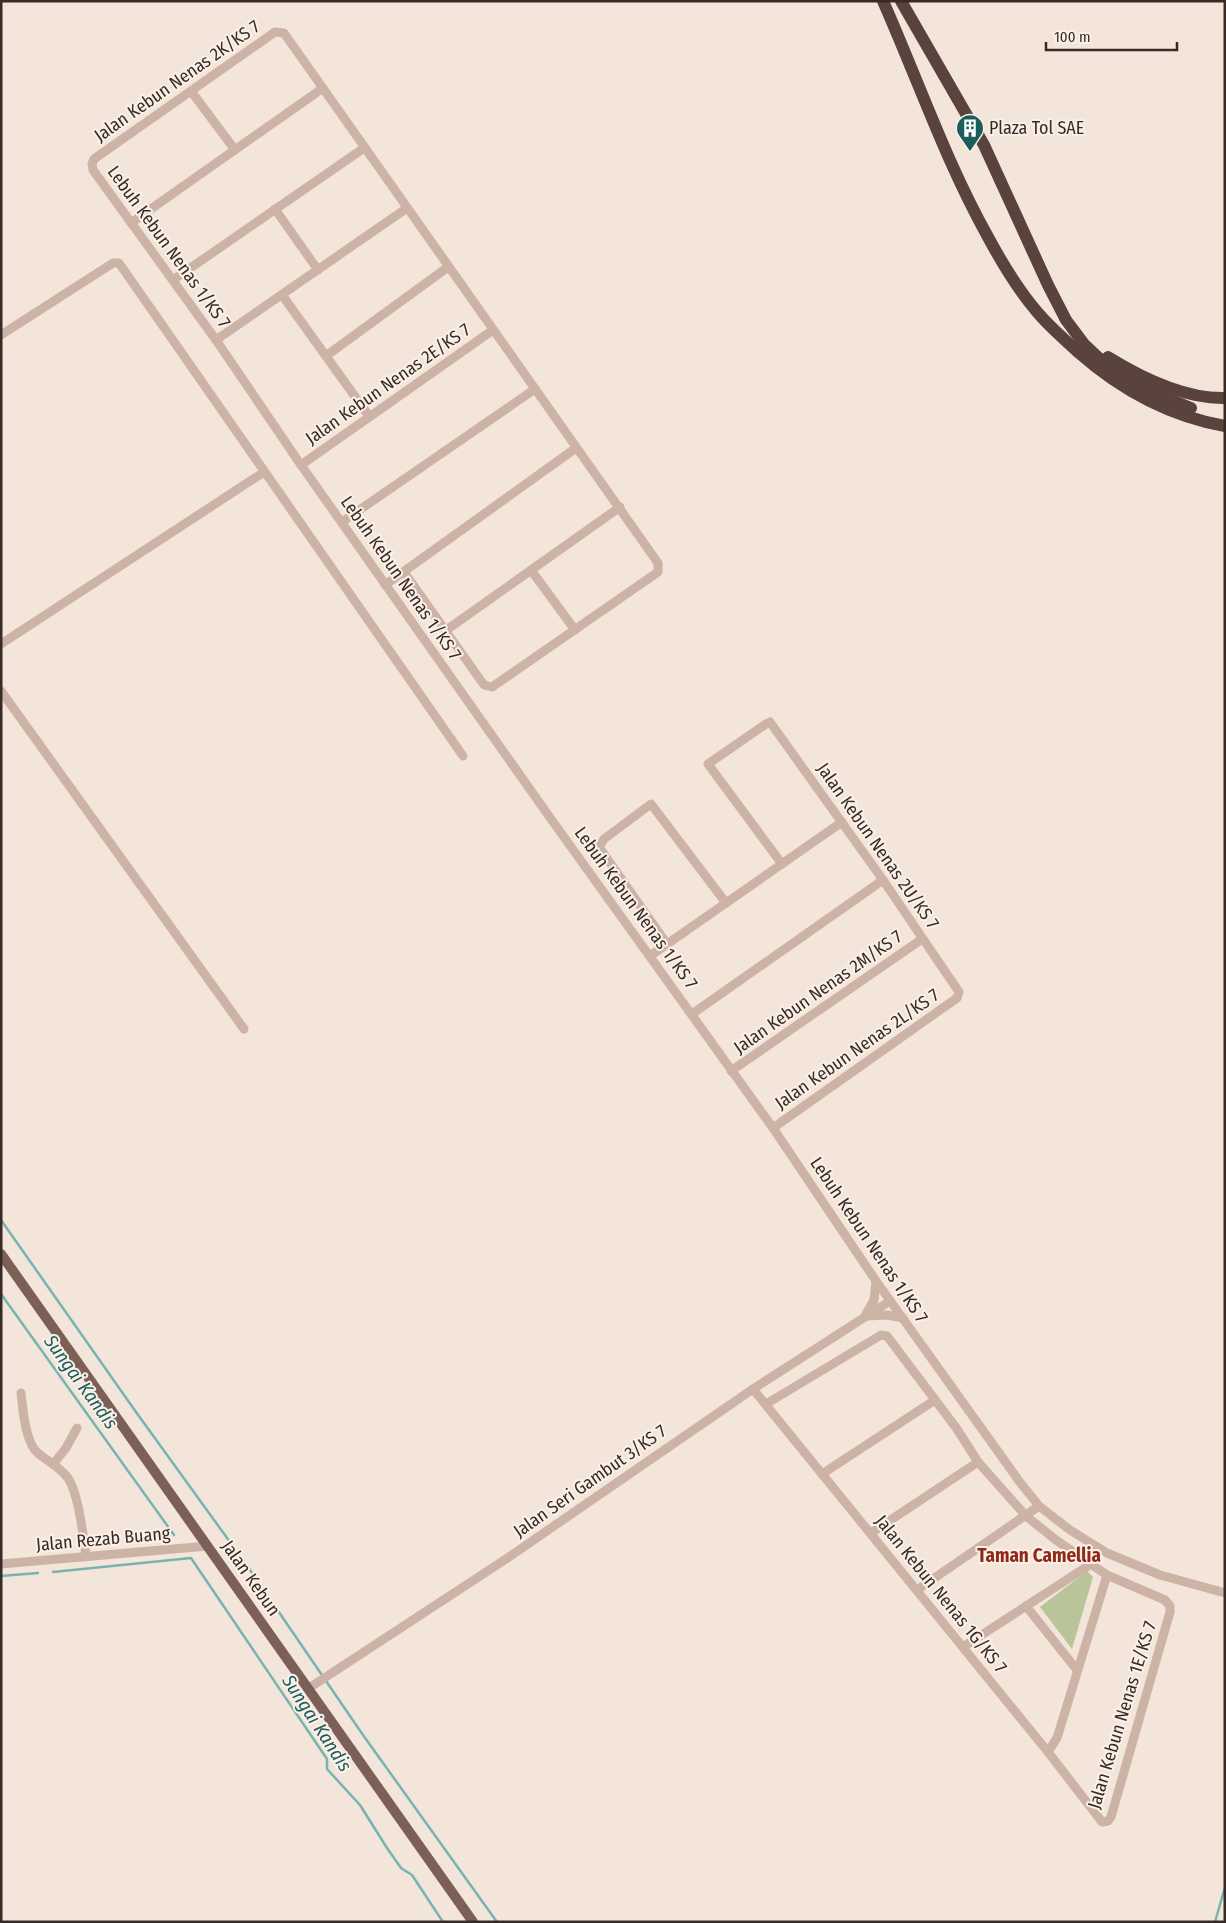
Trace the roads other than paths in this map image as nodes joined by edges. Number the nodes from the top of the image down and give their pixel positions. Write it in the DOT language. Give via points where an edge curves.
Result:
graph roads {
  1 [pos="883,1"];
  2 [pos="901,1"];
  3 [pos="905,1"];
  4 [pos="913,22"];
  5 [pos="323,88"];
  6 [pos="191,91"];
  7 [pos="364,148"];
  8 [pos="235,150"];
  9 [pos="94,159"];
  10 [pos="275,208"];
  11 [pos="407,208"];
  12 [pos="131,224"];
  13 [pos="448,267"];
  14 [pos="318,270"];
  15 [pos="172,280"];
  16 [pos="282,295"];
  17 [pos="492,330"];
  18 [pos="1,335"];
  19 [pos="216,340"];
  20 [pos="1080,340"];
  21 [pos="326,356"];
  22 [pos="535,388"];
  23 [pos="1225,398"];
  24 [pos="1191,408"];
  25 [pos="369,416"];
  26 [pos="1225,426"];
  27 [pos="576,448"];
  28 [pos="301,465"];
  29 [pos="264,472"];
  30 [pos="620,507"];
  31 [pos="342,522"];
  32 [pos="531,570"];
  33 [pos="404,572"];
  34 [pos="386,585"];
  35 [pos="575,630"];
  36 [pos="445,631"];
  37 [pos="1,644"];
  38 [pos="1,691"];
  39 [pos="463,756"];
  40 [pos="842,822"];
  41 [pos="782,864"];
  42 [pos="883,880"];
  43 [pos="726,903"];
  44 [pos="922,939"];
  45 [pos="668,944"];
  46 [pos="650,956"];
  47 [pos="959,995"];
  48 [pos="692,1014"];
  49 [pos="244,1029"];
  50 [pos="731,1071"];
  51 [pos="774,1128"];
  52 [pos="1,1254"];
  53 [pos="876,1281"];
  54 [pos="890,1300"];
  55 [pos="865,1316"];
  56 [pos="903,1318"];
  57 [pos="753,1389"];
  58 [pos="21,1393"];
  59 [pos="935,1400"];
  60 [pos="766,1404"];
  61 [pos="77,1428"];
  62 [pos="978,1462"];
  63 [pos="54,1463"];
  64 [pos="822,1474"];
  65 [pos="1039,1506"];
  66 [pos="1026,1516"];
  67 [pos="871,1533"];
  68 [pos="208,1546"];
  69 [pos="86,1556"];
  70 [pos="1,1564"];
  71 [pos="1091,1564"];
  72 [pos="1107,1575"];
  73 [pos="916,1590"];
  74 [pos="1225,1593"];
  75 [pos="1026,1606"];
  76 [pos="963,1647"];
  77 [pos="1077,1670"];
  78 [pos="309,1688"];
  79 [pos="1048,1752"];
  80 [pos="1102,1822"];
  81 [pos="473,1922"];
  1 -- 26 [label="highway" via="974,212 1002,263 1036,311 1102,373 1131,393 1182,416"];
  2 -- 4 [label="highway"];
  3 -- 4 [label="highway"];
  4 -- 20 [label="highway" via="984,145 1048,285"];
  5 -- 6 [label="street, Jalan Kebun Nenas 2K/KS 7" via="280,31"];
  5 -- 7 [label="street"];
  5 -- 8 [label="street"];
  6 -- 8 [label="street"];
  6 -- 9 [label="street, Jalan Kebun Nenas 2K/KS 7"];
  7 -- 10 [label="street"];
  7 -- 11 [label="street"];
  8 -- 12 [label="street"];
  9 -- 12 [label="street, Lebuh Kebun Nenas 1/KS 7" via="93,170"];
  10 -- 14 [label="street"];
  10 -- 15 [label="street"];
  11 -- 13 [label="street"];
  11 -- 14 [label="street"];
  12 -- 15 [label="street, Lebuh Kebun Nenas 1/KS 7"];
  13 -- 17 [label="street"];
  13 -- 21 [label="street"];
  14 -- 16 [label="street"];
  15 -- 19 [label="street, Lebuh Kebun Nenas 1/KS 7"];
  16 -- 19 [label="street"];
  16 -- 21 [label="street"];
  17 -- 22 [label="street"];
  17 -- 25 [label="street, Jalan Kebun Nenas 2E/KS 7"];
  18 -- 29 [label="street" via="117,262"];
  19 -- 28 [label="street, Lebuh Kebun Nenas 1/KS 7"];
  20 -- 23 [label="highway" via="1170,388 1202,397"];
  20 -- 24 [label="highway" via="1129,381"];
  21 -- 25 [label="street"];
  22 -- 27 [label="street"];
  22 -- 31 [label="street"];
  25 -- 28 [label="street, Jalan Kebun Nenas 2E/KS 7"];
  27 -- 30 [label="street"];
  27 -- 33 [label="street"];
  28 -- 31 [label="street, Lebuh Kebun Nenas 1/KS 7"];
  29 -- 37 [label="street"];
  29 -- 39 [label="street"];
  30 -- 32 [label="street"];
  30 -- 35 [label="street" via="658,563 658,572"];
  31 -- 34 [label="street, Lebuh Kebun Nenas 1/KS 7"];
  32 -- 35 [label="street"];
  32 -- 36 [label="street"];
  33 -- 34 [label="street"];
  33 -- 36 [label="street"];
  34 -- 46 [label="street, Lebuh Kebun Nenas 1/KS 7"];
  35 -- 36 [label="street" via="492,687 484,685"];
  38 -- 49 [label="street"];
  40 -- 41 [label="street"];
  40 -- 41 [label="street, Jalan Kebun Nenas 2U/KS 7" via="770,722 708,764"];
  40 -- 42 [label="street, Jalan Kebun Nenas 2U/KS 7"];
  41 -- 43 [label="street"];
  42 -- 44 [label="street, Jalan Kebun Nenas 2U/KS 7"];
  42 -- 48 [label="street"];
  43 -- 45 [label="street"];
  43 -- 45 [label="street" via="651,804 604,839 600,849"];
  44 -- 47 [label="street, Jalan Kebun Nenas 2U/KS 7"];
  44 -- 50 [label="street, Jalan Kebun Nenas 2M/KS 7"];
  45 -- 46 [label="street"];
  46 -- 48 [label="street, Lebuh Kebun Nenas 1/KS 7"];
  47 -- 51 [label="street, Jalan Kebun Nenas 2L/KS 7"];
  48 -- 50 [label="street, Lebuh Kebun Nenas 1/KS 7"];
  50 -- 51 [label="street, Lebuh Kebun Nenas 1/KS 7"];
  51 -- 53 [label="street, Lebuh Kebun Nenas 1/KS 7"];
  52 -- 68 [label="main road, Jalan Kebun"];
  53 -- 54 [label="street, Lebuh Kebun Nenas 1/KS 7"];
  53 -- 55 [label="street" via="874,1300"];
  54 -- 55 [label="street, Jalan Seri Gambut 3/KS 7"];
  54 -- 56 [label="street, Lebuh Kebun Nenas 1/KS 7"];
  55 -- 56 [label="street"];
  55 -- 57 [label="street, Jalan Seri Gambut 3/KS 7"];
  56 -- 65 [label="street, Lebuh Kebun Nenas 1/KS 7" via="996,1452"];
  57 -- 60 [label="street, Jalan Kebun Nenas 1G/KS 7"];
  57 -- 78 [label="street, Jalan Seri Gambut 3/KS 7" via="543,1535"];
  58 -- 63 [label="street" via="25,1427 36,1453"];
  59 -- 60 [label="street" via="887,1336 881,1336"];
  59 -- 62 [label="street"];
  59 -- 64 [label="street"];
  60 -- 64 [label="street, Jalan Kebun Nenas 1G/KS 7"];
  61 -- 63 [label="street"];
  62 -- 66 [label="street"];
  62 -- 67 [label="street"];
  63 -- 69 [label="street" via="70,1480"];
  64 -- 67 [label="street, Jalan Kebun Nenas 1G/KS 7"];
  65 -- 66 [label="street"];
  65 -- 74 [label="street, Lebuh Kebun Nenas 1/KS 7" via="1107,1553 1160,1575"];
  66 -- 71 [label="street"];
  66 -- 73 [label="street"];
  67 -- 73 [label="street, Jalan Kebun Nenas 1G/KS 7"];
  68 -- 69 [label="street, Jalan Rezab Buang"];
  68 -- 78 [label="main road, Jalan Kebun"];
  69 -- 70 [label="street, Jalan Rezab Buang"];
  71 -- 72 [label="street"];
  71 -- 75 [label="street"];
  72 -- 77 [label="street"];
  72 -- 80 [label="street, Jalan Kebun Nenas 1E/KS 7" via="1165,1600 1170,1612 1111,1817"];
  73 -- 76 [label="street, Jalan Kebun Nenas 1G/KS 7"];
  75 -- 76 [label="street"];
  75 -- 77 [label="street"];
  76 -- 79 [label="street, Jalan Kebun Nenas 1G/KS 7"];
  77 -- 79 [label="street" via="1057,1738"];
  78 -- 81 [label="main road, Jalan Kebun"];
  79 -- 80 [label="street, Jalan Kebun Nenas 1G/KS 7"];
}
